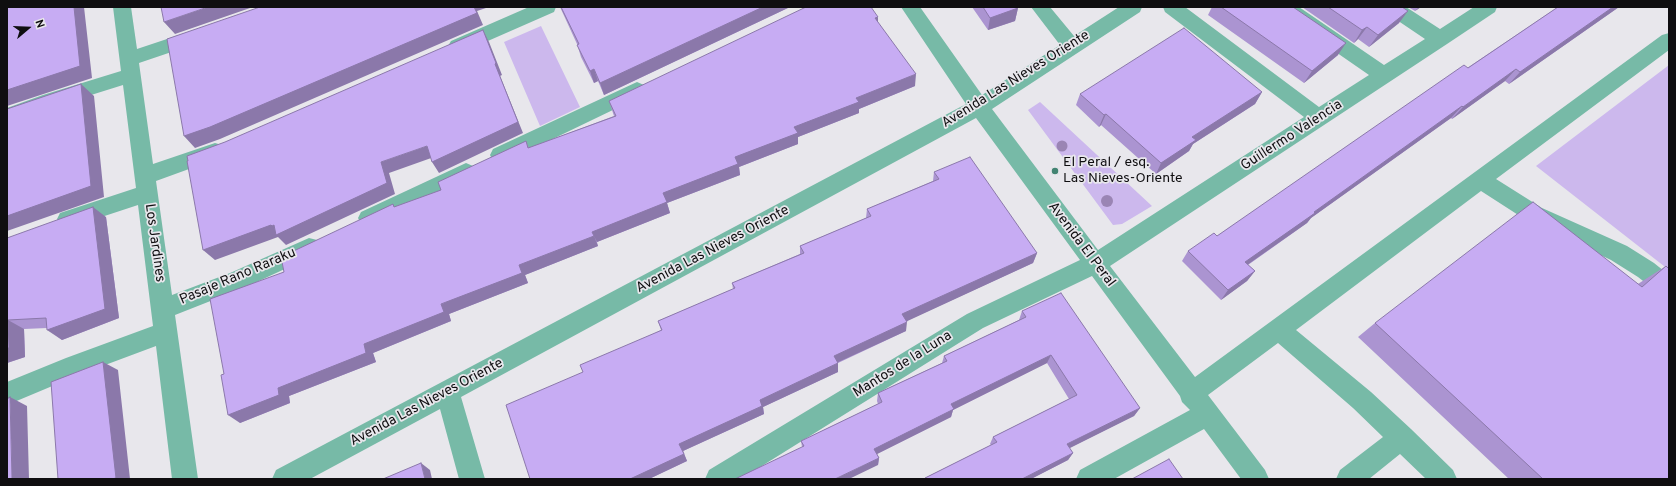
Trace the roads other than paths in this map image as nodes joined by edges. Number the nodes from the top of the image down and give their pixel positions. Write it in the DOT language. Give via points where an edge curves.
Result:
graph roads {
  1 [pos="122,7"];
  2 [pos="547,7"];
  3 [pos="910,7"];
  4 [pos="1040,7"];
  5 [pos="1133,7"];
  6 [pos="1172,7"];
  7 [pos="1285,7"];
  8 [pos="1392,7"];
  9 [pos="1488,7"];
  10 [pos="216,30"];
  11 [pos="1440,39"];
  12 [pos="1669,40"];
  13 [pos="1072,47"];
  14 [pos="444,52"];
  15 [pos="130,67"];
  16 [pos="1384,75"];
  17 [pos="655,81"];
  18 [pos="979,107"];
  19 [pos="7,116"];
  20 [pos="1319,118"];
  21 [pos="235,143"];
  22 [pos="1480,180"];
  23 [pos="146,185"];
  24 [pos="355,225"];
  25 [pos="48,226"];
  26 [pos="326,239"];
  27 [pos="1095,264"];
  28 [pos="1669,288"];
  29 [pos="163,309"];
  30 [pos="1278,329"];
  31 [pos="166,332"];
  32 [pos="447,392"];
  33 [pos="7,394"];
  34 [pos="1191,394"];
  35 [pos="1206,414"];
  36 [pos="1402,437"];
  37 [pos="185,479"];
  38 [pos="285,479"];
  39 [pos="472,479"];
  40 [pos="718,479"];
  41 [pos="1089,479"];
  42 [pos="1256,479"];
  43 [pos="1349,479"];
  44 [pos="1444,479"];
  1 -- 15 [label="street, Los Jardines"];
  2 -- 14 [label="street"];
  3 -- 18 [label="street, Avenida El Peral"];
  4 -- 13 [label="street"];
  5 -- 13 [label="street, Avenida Las Nieves Oriente"];
  6 -- 20 [label="street"];
  7 -- 16 [label="street"];
  8 -- 11 [label="street"];
  9 -- 11 [label="street, Guillermo Valencia"];
  10 -- 15 [label="street"];
  11 -- 16 [label="street, Guillermo Valencia"];
  12 -- 22 [label="street"];
  13 -- 18 [label="street, Avenida Las Nieves Oriente"];
  15 -- 19 [label="street"];
  15 -- 23 [label="street, Los Jardines"];
  16 -- 20 [label="street, Guillermo Valencia"];
  17 -- 24 [label="street"];
  18 -- 27 [label="street, Avenida El Peral"];
  18 -- 32 [label="street, Avenida Las Nieves Oriente"];
  20 -- 27 [label="street, Guillermo Valencia"];
  21 -- 23 [label="street"];
  22 -- 28 [label="street" via="1534,214 1619,253"];
  22 -- 30 [label="street"];
  23 -- 25 [label="street"];
  23 -- 29 [label="street, Los Jardines"];
  26 -- 29 [label="street, Pasaje Rano Raraku" via="238,280"];
  27 -- 34 [label="street, Avenida El Peral"];
  27 -- 40 [label="street, Mantos de la Luna" via="975,320"];
  29 -- 31 [label="street, Los Jardines"];
  30 -- 34 [label="street"];
  30 -- 36 [label="street"];
  31 -- 33 [label="street"];
  31 -- 37 [label="street, Los Jardines"];
  32 -- 38 [label="street, Avenida Las Nieves Oriente"];
  32 -- 39 [label="street"];
  34 -- 35 [label="street, Avenida El Peral"];
  35 -- 41 [label="street"];
  35 -- 42 [label="street, Avenida El Peral"];
  36 -- 43 [label="street"];
  36 -- 44 [label="street"];
}
